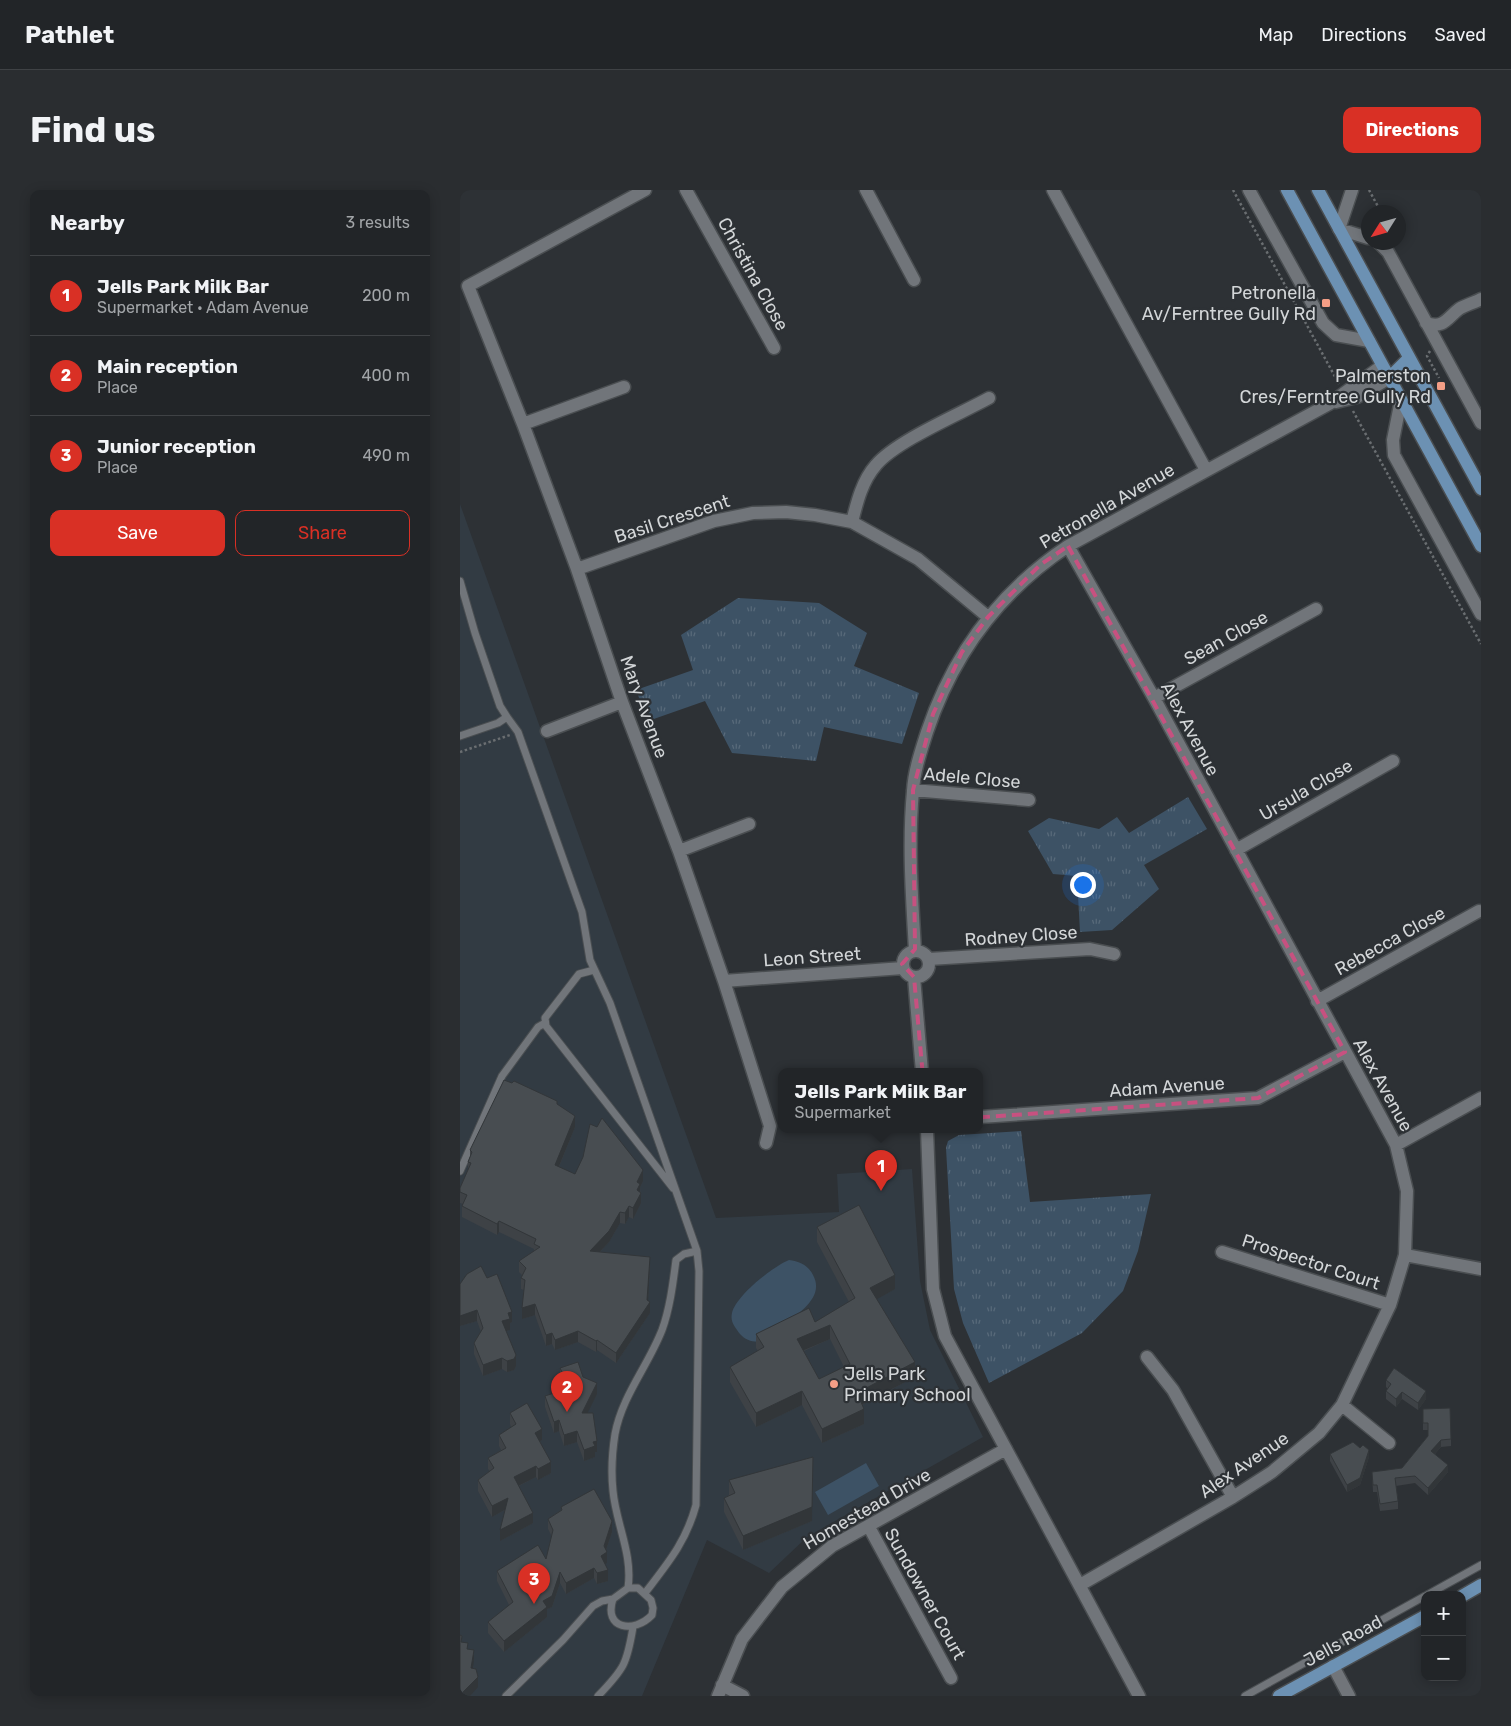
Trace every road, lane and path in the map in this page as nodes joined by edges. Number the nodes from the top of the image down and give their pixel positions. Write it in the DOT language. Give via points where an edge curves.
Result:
graph roads {
  1 [pos="645,190"];
  2 [pos="686,190"];
  3 [pos="866,190"];
  4 [pos="1053,190"];
  5 [pos="1233,190"];
  6 [pos="1249,190"];
  7 [pos="1287,190"];
  8 [pos="1318,190"];
  9 [pos="1352,190"];
  10 [pos="1369,190"];
  11 [pos="1377,205"];
  12 [pos="1339,229"];
  13 [pos="1361,236"];
  14 [pos="1386,250"];
  15 [pos="914,280"];
  16 [pos="1481,299"];
  17 [pos="1426,323"];
  18 [pos="1369,341"];
  19 [pos="774,348"];
  20 [pos="1409,358"];
  21 [pos="1382,366"];
  22 [pos="1389,378"];
  23 [pos="624,387"];
  24 [pos="1346,396"];
  25 [pos="990,398"];
  26 [pos="1401,400"];
  27 [pos="1481,423"];
  28 [pos="523,424"];
  29 [pos="1206,470"];
  30 [pos="1481,489"];
  31 [pos="852,522"];
  32 [pos="1068,546"];
  33 [pos="1481,546"];
  34 [pos="578,569"];
  35 [pos="460,581"];
  36 [pos="1316,609"];
  37 [pos="1481,614"];
  38 [pos="988,617"];
  39 [pos="1481,644"];
  40 [pos="1154,698"];
  41 [pos="622,702"];
  42 [pos="506,717"];
  43 [pos="547,731"];
  44 [pos="518,732"];
  45 [pos="460,736"];
  46 [pos="460,752"];
  47 [pos="1393,761"];
  48 [pos="913,790"];
  49 [pos="1029,800"];
  50 [pos="749,824"];
  51 [pos="1236,850"];
  52 [pos="679,851"];
  53 [pos="1479,911"];
  54 [pos="915,950"];
  55 [pos="1114,954"];
  56 [pos="929,959"];
  57 [pos="903,968"];
  58 [pos="594,970"];
  59 [pos="914,977"];
  60 [pos="724,981"];
  61 [pos="1318,1001"];
  62 [pos="545,1023"];
  63 [pos="1345,1052"];
  64 [pos="922,1068"];
  65 [pos="1481,1098"];
  66 [pos="983,1117"];
  67 [pos="927,1133"];
  68 [pos="766,1143"];
  69 [pos="1396,1145"];
  70 [pos="460,1171"];
  71 [pos="677,1193"];
  72 [pos="697,1251"];
  73 [pos="1222,1252"];
  74 [pos="1405,1255"];
  75 [pos="1481,1268"];
  76 [pos="1390,1305"];
  77 [pos="1147,1357"];
  78 [pos="1342,1405"];
  79 [pos="1389,1443"];
  80 [pos="1006,1449"];
  81 [pos="1233,1498"];
  82 [pos="869,1527"];
  83 [pos="1481,1565"];
  84 [pos="1080,1585"];
  85 [pos="1481,1586"];
  86 [pos="628,1588"];
  87 [pos="1433,1591"];
  88 [pos="645,1593"];
  89 [pos="1466,1594"];
  90 [pos="613,1598"];
  91 [pos="1421,1598"];
  92 [pos="1421,1618"];
  93 [pos="634,1627"];
  94 [pos="1333,1666"];
  95 [pos="951,1678"];
  96 [pos="720,1691"];
  97 [pos="506,1696"];
  98 [pos="598,1696"];
  99 [pos="743,1696"];
  100 [pos="1139,1696"];
  101 [pos="1245,1696"];
  102 [pos="1279,1696"];
  103 [pos="1349,1696"];
  1 -- 28 [label="street, Mary Avenue" via="468,286"];
  2 -- 19 [label="street, Christina Close"];
  3 -- 15 [label="street"];
  4 -- 29 [label="street"];
  5 -- 24 [label="path"];
  6 -- 18 [label="street" via="1323,323 1336,335"];
  7 -- 18 [label="main road"];
  8 -- 12 [label="main road"];
  9 -- 12 [label="street"];
  10 -- 11 [label="path"];
  12 -- 13 [label="street"];
  12 -- 20 [label="main road"];
  14 -- 17 [label="street"];
  16 -- 17 [label="street" via="1460,308 1451,319 1441,324"];
  17 -- 27 [label="street"];
  18 -- 21 [label="main road"];
  20 -- 21 [label="main road"];
  20 -- 22 [label="main road"];
  20 -- 30 [label="main road"];
  21 -- 22 [label="main road"];
  21 -- 24 [label="street, Petronella Avenue"];
  22 -- 24 [label="street, Petronella Avenue" via="1357,397"];
  22 -- 26 [label="main road"];
  23 -- 28 [label="street"];
  24 -- 29 [label="street, Petronella Avenue"];
  24 -- 39 [label="path"];
  25 -- 31 [label="street" via="890,451 875,465 867,479"];
  26 -- 33 [label="main road"];
  26 -- 37 [label="street" via="1393,440 1394,455"];
  28 -- 34 [label="street, Mary Avenue"];
  29 -- 32 [label="street, Petronella Avenue"];
  31 -- 34 [label="street, Basil Crescent" via="786,512 753,513 714,521"];
  31 -- 38 [label="street, Basil Crescent" via="918,559"];
  32 -- 38 [label="street, Petronella Avenue" via="1040,565"];
  32 -- 40 [label="street, Alex Avenue"];
  34 -- 41 [label="street, Mary Avenue"];
  35 -- 42 [label="lane"];
  36 -- 40 [label="street, Sean Close"];
  38 -- 48 [label="street, Petronella Avenue" via="962,652 945,685 918,759"];
  40 -- 51 [label="street, Alex Avenue"];
  41 -- 43 [label="street"];
  41 -- 52 [label="street, Mary Avenue"];
  42 -- 44 [label="lane"];
  42 -- 45 [label="lane"];
  44 -- 46 [label="path"];
  44 -- 58 [label="lane" via="582,912"];
  47 -- 51 [label="street, Ursula Close"];
  48 -- 49 [label="street, Adele Close"];
  48 -- 54 [label="street, Petronella Avenue" via="911,850"];
  50 -- 52 [label="street"];
  51 -- 61 [label="street, Alex Avenue"];
  52 -- 60 [label="street, Mary Avenue"];
  53 -- 61 [label="street, Rebecca Close"];
  54 -- 56 [label="street" via="926,954"];
  54 -- 57 [label="street" via="905,956"];
  55 -- 56 [label="street, Rodney Close" via="1090,948"];
  56 -- 59 [label="street" via="926,973"];
  57 -- 59 [label="street"];
  57 -- 60 [label="street, Leon Street"];
  58 -- 62 [label="lane" via="579,974 545,1018"];
  58 -- 71 [label="lane" via="610,1003"];
  59 -- 64 [label="street"];
  60 -- 68 [label="street, Mary Avenue" via="770,1126"];
  61 -- 63 [label="street, Alex Avenue"];
  62 -- 70 [label="lane" via="538,1027 502,1076"];
  62 -- 71 [label="lane"];
  63 -- 66 [label="street, Adam Avenue" via="1258,1098"];
  63 -- 69 [label="street, Alex Avenue"];
  65 -- 69 [label="street"];
  67 -- 80 [label="street" via="933,1289 944,1336"];
  69 -- 74 [label="street, Alex Avenue" via="1407,1191"];
  71 -- 72 [label="lane"];
  72 -- 86 [label="lane" via="676,1260 673,1289 662,1330 621,1412 616,1434 612,1460 613,1492 628,1554"];
  72 -- 88 [label="lane" via="696,1505 690,1529 678,1550"];
  73 -- 76 [label="street, Prospector Court"];
  74 -- 75 [label="street"];
  74 -- 76 [label="street, Alex Avenue"];
  76 -- 78 [label="street, Alex Avenue"];
  77 -- 81 [label="street" via="1173,1390"];
  78 -- 79 [label="street"];
  78 -- 81 [label="street, Alex Avenue" via="1319,1433 1272,1472"];
  80 -- 82 [label="street, Homestead Drive"];
  80 -- 84 [label="street"];
  81 -- 84 [label="street, Alex Avenue"];
  82 -- 95 [label="street, Sundowner Court"];
  82 -- 96 [label="street, Homestead Drive" via="832,1546 782,1587 742,1639"];
  83 -- 87 [label="lane"];
  84 -- 100 [label="street"];
  85 -- 89 [label="main road"];
  86 -- 88 [label="lane" via="638,1588"];
  86 -- 90 [label="lane"];
  88 -- 93 [label="lane" via="651,1600 652,1615"];
  90 -- 93 [label="lane" via="610,1607 616,1622"];
  90 -- 97 [label="lane" via="593,1606"];
  91 -- 101 [label="lane"];
  92 -- 94 [label="main road, Jells Road"];
  93 -- 98 [label="lane" via="626,1663"];
  94 -- 102 [label="main road, Jells Road"];
  94 -- 103 [label="street"];
  96 -- 99 [label="street"];
}
